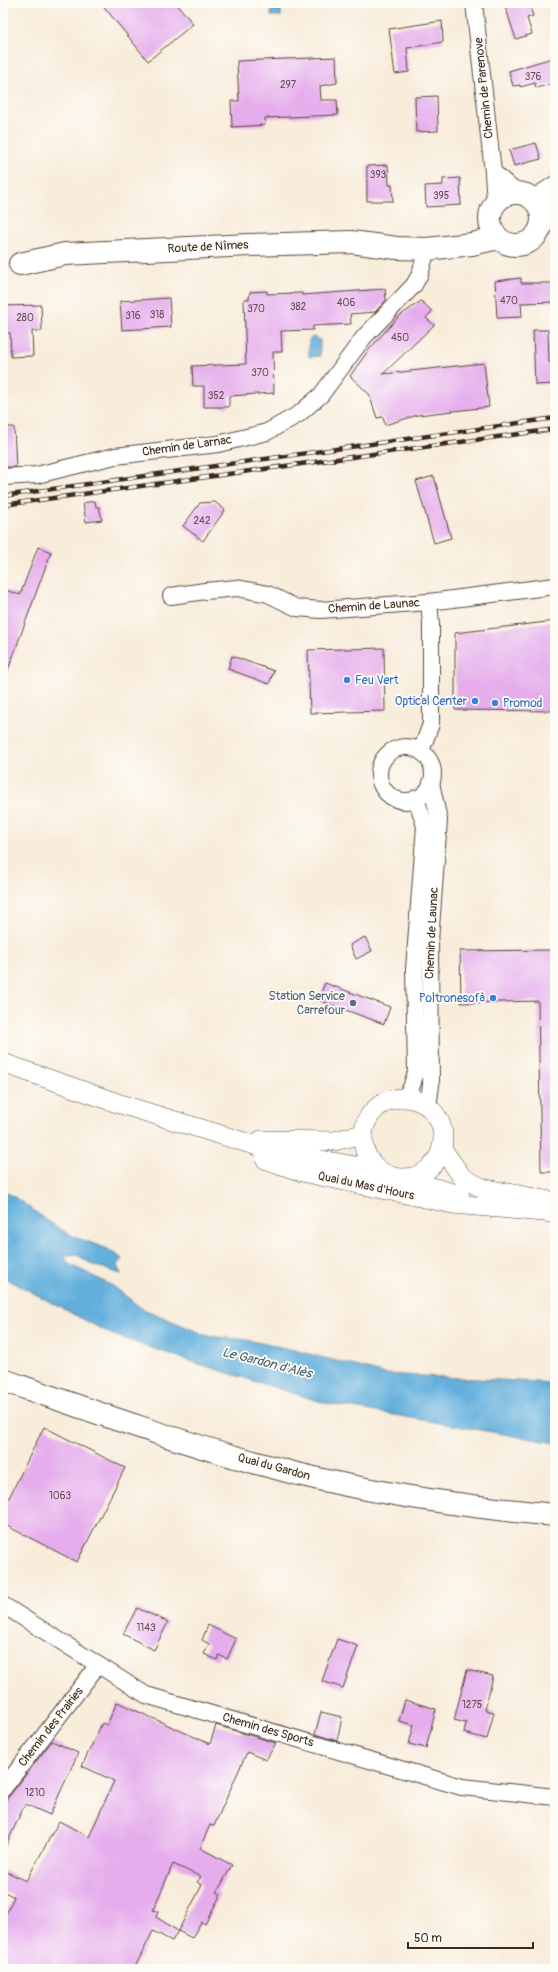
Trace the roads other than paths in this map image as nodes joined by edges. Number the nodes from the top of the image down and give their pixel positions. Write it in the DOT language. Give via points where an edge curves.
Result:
graph roads {
  1 [pos="474,3"];
  2 [pos="493,172"];
  3 [pos="555,184"];
  4 [pos="555,189"];
  5 [pos="493,208"];
  6 [pos="538,209"];
  7 [pos="498,238"];
  8 [pos="531,241"];
  9 [pos="555,242"];
  10 [pos="449,247"];
  11 [pos="427,249"];
  12 [pos="11,265"];
  13 [pos="3,477"];
  14 [pos="555,586"];
  15 [pos="171,596"];
  16 [pos="429,602"];
  17 [pos="420,751"];
  18 [pos="431,783"];
  19 [pos="416,798"];
  20 [pos="3,1063"];
  21 [pos="404,1098"];
  22 [pos="428,1107"];
  23 [pos="364,1134"];
  24 [pos="231,1139"];
  25 [pos="442,1149"];
  26 [pos="378,1170"];
  27 [pos="402,1178"];
  28 [pos="555,1202"];
  29 [pos="507,1209"];
  30 [pos="555,1214"];
  31 [pos="3,1380"];
  32 [pos="555,1515"];
  33 [pos="3,1605"];
  34 [pos="98,1665"];
  35 [pos="3,1789"];
  36 [pos="555,1797"];
  1 -- 2 [label="street, Chemin de Parenove"];
  2 -- 5 [label="street, Chemin de Parenove"];
  2 -- 6 [label="street"];
  3 -- 6 [label="street"];
  4 -- 6 [label="street"];
  5 -- 6 [label="main road" via="503,197"];
  5 -- 7 [label="main road" via="491,225"];
  5 -- 10 [label="main road, Route de Nîmes" via="468,234"];
  6 -- 8 [label="main road" via="541,226"];
  7 -- 8 [label="main road" via="514,245"];
  7 -- 10 [label="main road, Route de Nîmes"];
  8 -- 9 [label="main road"];
  10 -- 11 [label="main road, Route de Nîmes"];
  11 -- 12 [label="main road, Route de Nîmes" via="397,248 354,254 88,266"];
  11 -- 13 [label="street, Chemin de Larnac" via="414,285 364,338 321,395 299,414 267,432 218,444 115,456 37,475"];
  14 -- 16 [label="street"];
  15 -- 16 [label="street, Chemin de Launac" via="238,588 268,594 297,608 321,610"];
  16 -- 17 [label="street, Chemin de Launac" via="431,724"];
  17 -- 18 [label="street" via="431,765"];
  17 -- 19 [label="street" via="403,747 394,750 385,758 380,769 382,785 392,797 406,801"];
  18 -- 19 [label="street" via="427,791"];
  18 -- 22 [label="street, Chemin de Launac" via="439,820 430,941 431,1085"];
  19 -- 21 [label="street, Chemin de Launac" via="425,826 414,969 416,1072 411,1088"];
  20 -- 24 [label="street, Quai du Mas d'Hours"];
  21 -- 22 [label="street"];
  21 -- 23 [label="street" via="393,1100 373,1112 366,1122"];
  22 -- 25 [label="street" via="441,1126"];
  23 -- 24 [label="street, Quai du Mas d'Hours" via="334,1141"];
  23 -- 26 [label="street" via="364,1147 369,1160"];
  24 -- 26 [label="street, Quai du Mas d'Hours" via="277,1152"];
  24 -- 29 [label="street, Quai du Mas d'Hours" via="249,1153 302,1172 453,1204"];
  25 -- 27 [label="street" via="436,1161 427,1170 415,1176"];
  25 -- 28 [label="street" via="463,1178 482,1188"];
  26 -- 27 [label="street"];
  27 -- 29 [label="street, Quai du Mas d'Hours"];
  29 -- 30 [label="street, Quai du Mas d'Hours"];
  31 -- 32 [label="main road, Quai du Gardon" via="137,1427 271,1467 413,1497 481,1508"];
  33 -- 34 [label="street, Chemin des Sports"];
  34 -- 35 [label="street, Chemin des Prairies"];
  34 -- 36 [label="street, Chemin des Sports" via="146,1695 462,1787"];
}
